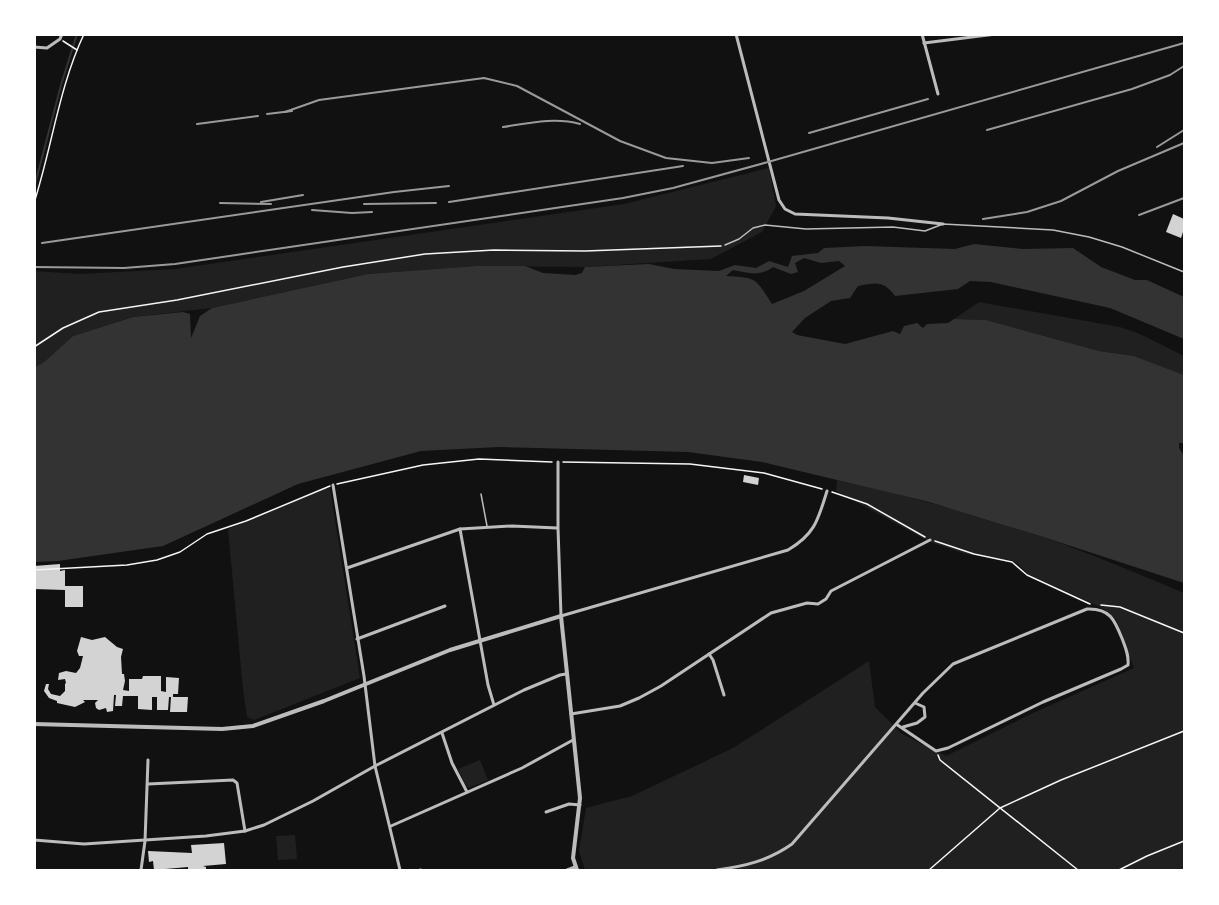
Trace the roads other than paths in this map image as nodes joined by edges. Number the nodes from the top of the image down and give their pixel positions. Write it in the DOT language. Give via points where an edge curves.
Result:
graph roads {
  1 [pos="62,34"];
  2 [pos="736,34"];
  3 [pos="922,34"];
  4 [pos="996,34"];
  5 [pos="924,43"];
  6 [pos="34,47"];
  7 [pos="938,94"];
  8 [pos="943,224"];
  9 [pos="725,245"];
  10 [pos="1185,272"];
  11 [pos="558,462"];
  12 [pos="333,485"];
  13 [pos="827,491"];
  14 [pos="480,494"];
  15 [pos="487,527"];
  16 [pos="558,528"];
  17 [pos="459,529"];
  18 [pos="930,540"];
  19 [pos="347,568"];
  20 [pos="445,606"];
  21 [pos="561,616"];
  22 [pos="357,639"];
  23 [pos="480,639"];
  24 [pos="709,654"];
  25 [pos="566,674"];
  26 [pos="364,684"];
  27 [pos="724,695"];
  28 [pos="915,703"];
  29 [pos="494,705"];
  30 [pos="570,714"];
  31 [pos="34,724"];
  32 [pos="896,724"];
  33 [pos="903,727"];
  34 [pos="442,733"];
  35 [pos="573,740"];
  36 [pos="148,760"];
  37 [pos="375,766"];
  38 [pos="148,784"];
  39 [pos="467,793"];
  40 [pos="580,805"];
  41 [pos="546,812"];
  42 [pos="391,826"];
  43 [pos="245,831"];
  44 [pos="34,840"];
  45 [pos="145,840"];
  46 [pos="576,869"];
  47 [pos="141,870"];
  48 [pos="400,870"];
  49 [pos="567,870"];
  50 [pos="717,870"];
  1 -- 6 [label="street" via="47,48"];
  2 -- 8 [label="street" via="779,200 785,209 795,214"];
  3 -- 5 [label="street"];
  4 -- 5 [label="street"];
  5 -- 7 [label="street"];
  8 -- 9 [label="lane" via="925,231 765,225"];
  8 -- 10 [label="lane" via="1080,235"];
  11 -- 16 [label="street"];
  12 -- 19 [label="street"];
  13 -- 21 [label="street" via="816,525 803,541 788,550"];
  14 -- 15 [label="lane"];
  15 -- 16 [label="street"];
  15 -- 17 [label="street"];
  16 -- 21 [label="street"];
  17 -- 19 [label="street"];
  17 -- 23 [label="street"];
  18 -- 24 [label="street" via="831,591 822,602 771,613"];
  19 -- 22 [label="street"];
  20 -- 22 [label="street"];
  21 -- 23 [label="street"];
  21 -- 25 [label="street"];
  22 -- 26 [label="street"];
  23 -- 26 [label="street"];
  23 -- 29 [label="street"];
  24 -- 27 [label="street"];
  24 -- 30 [label="street" via="661,686 620,706"];
  25 -- 29 [label="street"];
  25 -- 30 [label="street"];
  26 -- 31 [label="street" via="242,728"];
  26 -- 37 [label="street"];
  28 -- 32 [label="street"];
  28 -- 33 [label="street" via="924,707 926,717"];
  28 -- 33 [label="street" via="953,664 1079,610 1094,608 1115,620 1128,654 1128,665 948,748 936,751"];
  29 -- 34 [label="street"];
  30 -- 35 [label="street"];
  32 -- 33 [label="street"];
  32 -- 50 [label="street" via="792,844 754,864"];
  34 -- 37 [label="street"];
  34 -- 39 [label="street"];
  35 -- 39 [label="street"];
  35 -- 40 [label="street"];
  36 -- 38 [label="street"];
  37 -- 42 [label="street"];
  37 -- 43 [label="street" via="313,801"];
  38 -- 43 [label="street" via="233,780 237,783"];
  38 -- 45 [label="street"];
  39 -- 42 [label="street"];
  40 -- 41 [label="street" via="569,804"];
  40 -- 46 [label="street" via="573,858"];
  42 -- 48 [label="street"];
  43 -- 45 [label="street"];
  44 -- 45 [label="street" via="84,844"];
  45 -- 47 [label="street"];
  46 -- 49 [label="street"];
}
